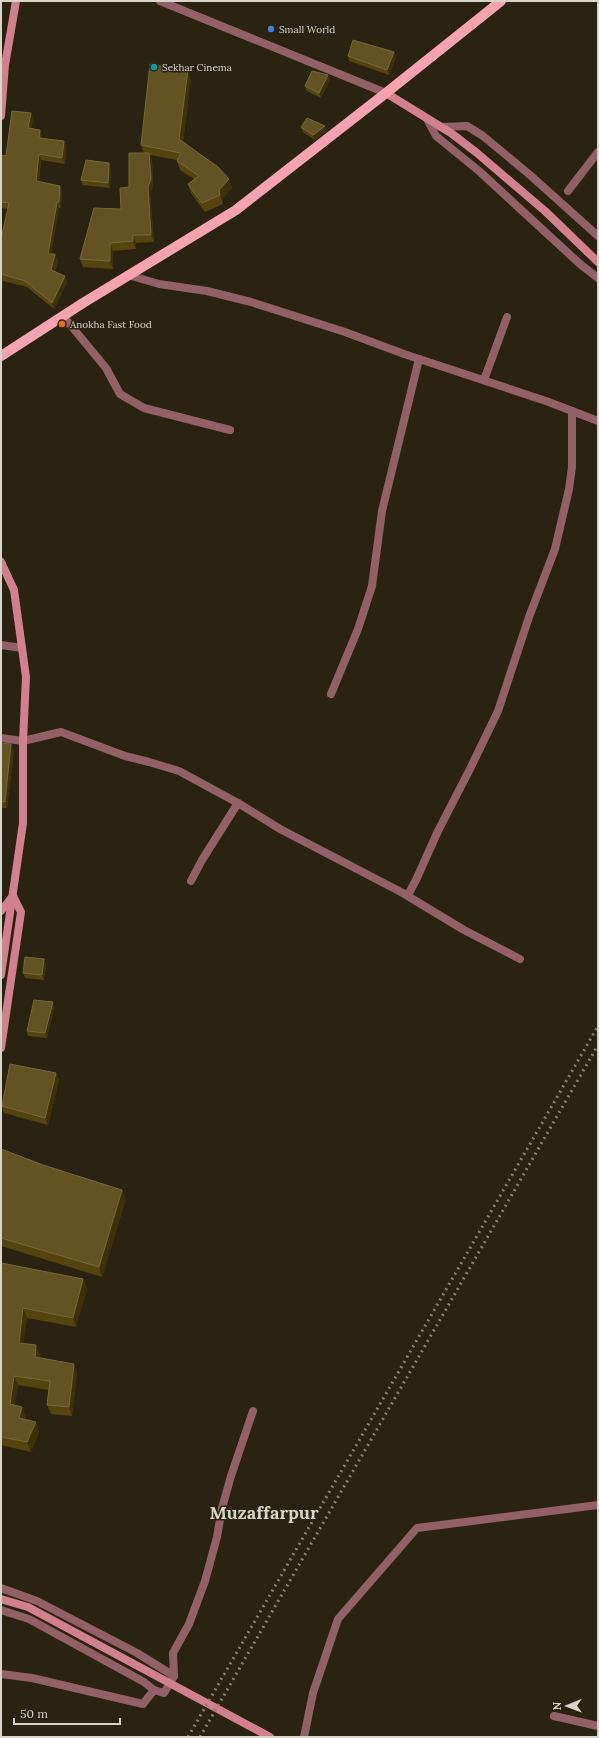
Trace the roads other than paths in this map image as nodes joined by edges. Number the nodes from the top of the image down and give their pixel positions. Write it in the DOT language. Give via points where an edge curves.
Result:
graph roads {
  1 [pos="16,1"];
  2 [pos="160,1"];
  3 [pos="501,1"];
  4 [pos="386,93"];
  5 [pos="1,116"];
  6 [pos="428,119"];
  7 [pos="441,127"];
  8 [pos="598,152"];
  9 [pos="568,191"];
  10 [pos="598,236"];
  11 [pos="598,262"];
  12 [pos="128,275"];
  13 [pos="598,278"];
  14 [pos="63,316"];
  15 [pos="507,317"];
  16 [pos="1,356"];
  17 [pos="419,359"];
  18 [pos="484,380"];
  19 [pos="572,411"];
  20 [pos="598,422"];
  21 [pos="230,430"];
  22 [pos="1,562"];
  23 [pos="1,645"];
  24 [pos="22,648"];
  25 [pos="331,694"];
  26 [pos="1,738"];
  27 [pos="23,741"];
  28 [pos="238,803"];
  29 [pos="191,881"];
  30 [pos="408,895"];
  31 [pos="13,896"];
  32 [pos="1,911"];
  33 [pos="520,959"];
  34 [pos="1,975"];
  35 [pos="1,1048"];
  36 [pos="253,1411"];
  37 [pos="598,1505"];
  38 [pos="1,1588"];
  39 [pos="1,1599"];
  40 [pos="1,1610"];
  41 [pos="1,1674"];
  42 [pos="174,1676"];
  43 [pos="154,1690"];
  44 [pos="554,1716"];
  45 [pos="598,1726"];
  46 [pos="270,1737"];
  47 [pos="304,1737"];
  1 -- 5 [label="main road" via="5,65"];
  2 -- 4 [label="street"];
  3 -- 4 [label="main road"];
  4 -- 6 [label="main road"];
  4 -- 12 [label="main road" via="236,210"];
  6 -- 7 [label="main road"];
  6 -- 13 [label="street" via="436,136 479,171"];
  7 -- 10 [label="street" via="467,126 483,136"];
  7 -- 11 [label="main road" via="529,196"];
  8 -- 9 [label="street"];
  12 -- 14 [label="main road"];
  12 -- 17 [label="street" via="159,284 207,291 251,302"];
  14 -- 16 [label="main road"];
  14 -- 21 [label="street" via="106,368 120,394 144,408"];
  15 -- 18 [label="street"];
  17 -- 18 [label="street"];
  17 -- 25 [label="street" via="382,511 372,586 358,629"];
  18 -- 19 [label="street"];
  19 -- 20 [label="street"];
  19 -- 30 [label="street" via="572,467 555,549 498,711 440,825"];
  22 -- 24 [label="main road" via="14,590"];
  23 -- 24 [label="street"];
  24 -- 27 [label="main road" via="26,677"];
  26 -- 27 [label="street"];
  27 -- 28 [label="street" via="61,732 125,756 179,771"];
  27 -- 31 [label="main road" via="23,823"];
  28 -- 29 [label="street"];
  28 -- 30 [label="street" via="280,829"];
  30 -- 33 [label="street" via="464,930"];
  31 -- 32 [label="main road"];
  31 -- 34 [label="main road"];
  31 -- 35 [label="main road" via="21,912"];
  36 -- 42 [label="street" via="224,1501 218,1537 206,1581 189,1624 173,1653"];
  37 -- 47 [label="street" via="417,1528 338,1619 313,1693"];
  38 -- 42 [label="street" via="37,1601"];
  39 -- 46 [label="main road" via="28,1607"];
  40 -- 43 [label="street" via="29,1619 144,1682"];
  41 -- 43 [label="street" via="32,1678 143,1704"];
  42 -- 43 [label="street" via="164,1693"];
  44 -- 45 [label="street"];
}
